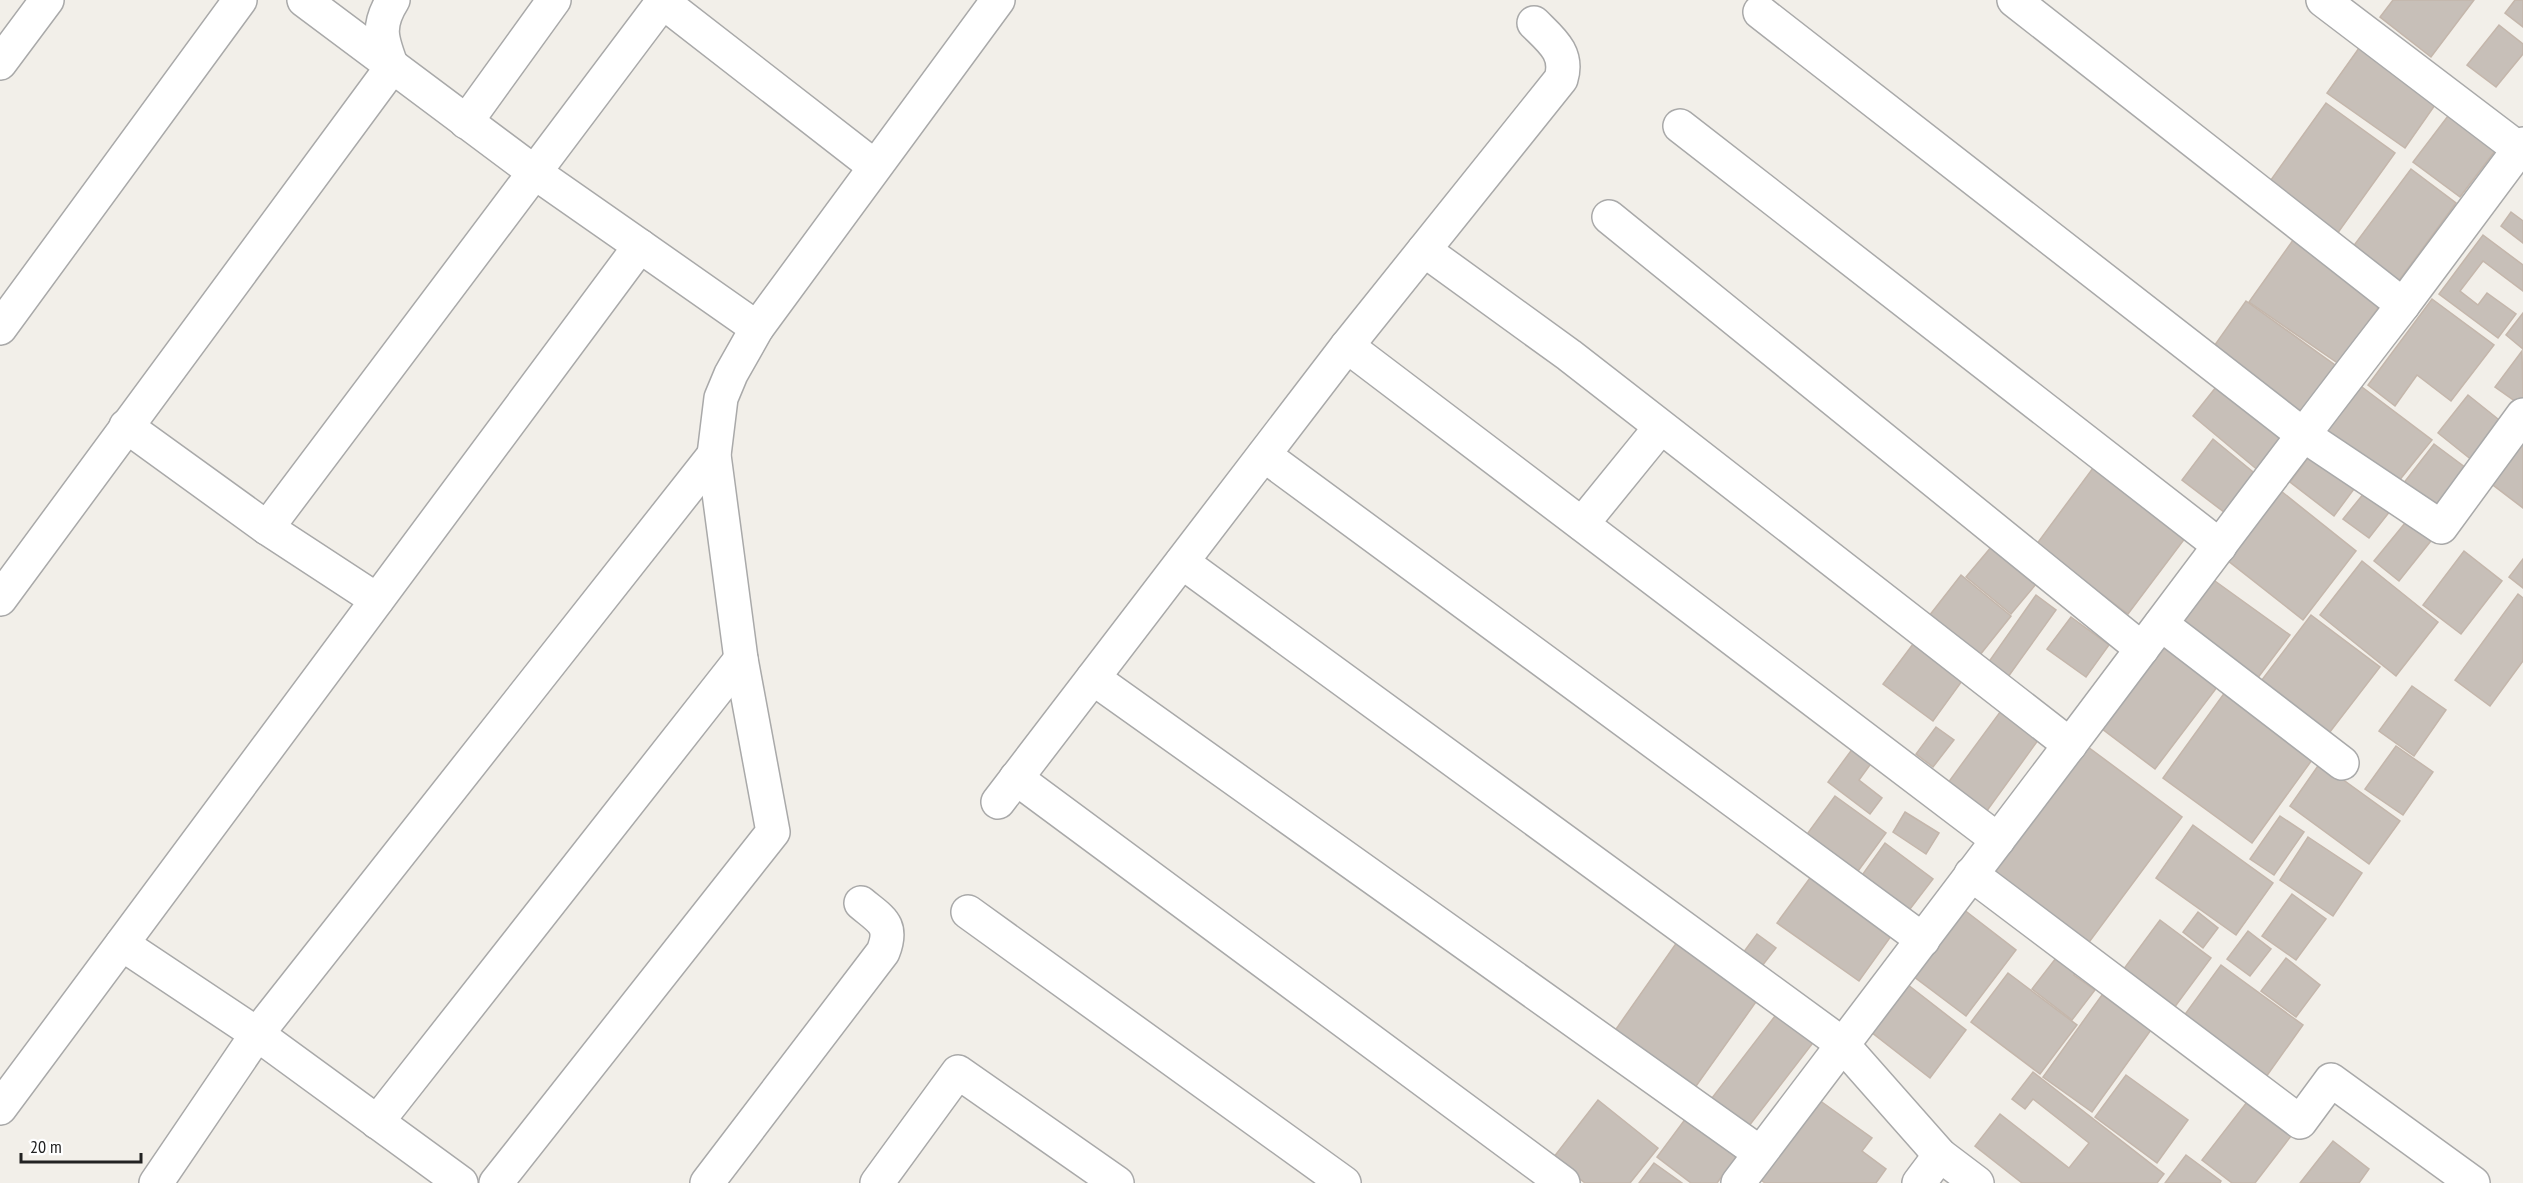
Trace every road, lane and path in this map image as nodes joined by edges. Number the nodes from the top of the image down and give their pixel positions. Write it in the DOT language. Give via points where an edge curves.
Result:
graph roads {
  1 [pos="47,0"];
  2 [pos="240,0"];
  3 [pos="304,0"];
  4 [pos="393,0"];
  5 [pos="554,0"];
  6 [pos="998,0"];
  7 [pos="2014,0"];
  8 [pos="2324,0"];
  9 [pos="664,1"];
  10 [pos="1760,12"];
  11 [pos="1534,23"];
  12 [pos="0,63"];
  13 [pos="392,67"];
  14 [pos="466,122"];
  15 [pos="1680,126"];
  16 [pos="2522,148"];
  17 [pos="874,166"];
  18 [pos="534,172"];
  19 [pos="1609,217"];
  20 [pos="640,246"];
  21 [pos="1424,250"];
  22 [pos="2403,305"];
  23 [pos="0,328"];
  24 [pos="757,328"];
  25 [pos="1347,346"];
  26 [pos="2523,415"];
  27 [pos="126,426"];
  28 [pos="1660,428"];
  29 [pos="2302,434"];
  30 [pos="714,455"];
  31 [pos="1264,455"];
  32 [pos="1582,524"];
  33 [pos="267,528"];
  34 [pos="2220,546"];
  35 [pos="1182,562"];
  36 [pos="0,599"];
  37 [pos="377,600"];
  38 [pos="2152,637"];
  39 [pos="741,659"];
  40 [pos="1093,678"];
  41 [pos="2070,745"];
  42 [pos="2342,764"];
  43 [pos="1998,840"];
  44 [pos="1971,874"];
  45 [pos="861,903"];
  46 [pos="968,912"];
  47 [pos="1923,940"];
  48 [pos="122,944"];
  49 [pos="257,1034"];
  50 [pos="1841,1043"];
  51 [pos="0,1108"];
  52 [pos="377,1122"];
  53 [pos="1760,1153"];
  54 [pos="1940,1155"];
  55 [pos="156,1183"];
  56 [pos="461,1183"];
  57 [pos="496,1183"];
  58 [pos="707,1183"];
  59 [pos="877,1183"];
  60 [pos="1117,1183"];
  61 [pos="1344,1183"];
  62 [pos="1563,1183"];
  63 [pos="1738,1183"];
  64 [pos="1919,1183"];
  65 [pos="1977,1183"];
  66 [pos="2473,1183"];
  1 -- 12 [label="street"];
  2 -- 23 [label="street"];
  3 -- 13 [label="street"];
  4 -- 13 [label="street" via="381,23"];
  5 -- 14 [label="street"];
  6 -- 17 [label="street"];
  7 -- 22 [label="street"];
  8 -- 16 [label="street"];
  9 -- 17 [label="street"];
  9 -- 18 [label="street"];
  10 -- 29 [label="street"];
  11 -- 21 [label="street" via="1564,57 1561,79"];
  13 -- 14 [label="street"];
  13 -- 27 [label="street"];
  14 -- 18 [label="street"];
  15 -- 34 [label="street"];
  16 -- 22 [label="street"];
  17 -- 24 [label="street"];
  18 -- 20 [label="street"];
  18 -- 33 [label="street"];
  19 -- 38 [label="street"];
  20 -- 24 [label="street"];
  20 -- 37 [label="street"];
  21 -- 25 [label="street"];
  21 -- 28 [label="street" via="1569,355"];
  22 -- 29 [label="street"];
  24 -- 30 [label="street" via="730,374 722,398"];
  25 -- 31 [label="street"];
  25 -- 32 [label="street"];
  26 -- 29 [label="street" via="2441,526"];
  27 -- 33 [label="street"];
  27 -- 36 [label="street"];
  28 -- 32 [label="street"];
  28 -- 41 [label="street"];
  29 -- 34 [label="street"];
  30 -- 39 [label="street"];
  30 -- 49 [label="street"];
  31 -- 35 [label="street"];
  31 -- 47 [label="street"];
  32 -- 43 [label="street"];
  33 -- 37 [label="street"];
  34 -- 38 [label="street"];
  35 -- 40 [label="street"];
  35 -- 50 [label="street"];
  37 -- 48 [label="street"];
  38 -- 41 [label="street"];
  38 -- 42 [label="street"];
  39 -- 52 [label="street"];
  39 -- 57 [label="street" via="773,832"];
  40 -- 53 [label="street"];
  40 -- 62 [label="street" via="1007,790"];
  41 -- 43 [label="street"];
  43 -- 44 [label="street"];
  44 -- 47 [label="street"];
  44 -- 66 [label="street" via="2300,1122 2331,1080"];
  45 -- 58 [label="street" via="888,930 883,952"];
  46 -- 61 [label="street"];
  47 -- 50 [label="street"];
  48 -- 49 [label="street"];
  48 -- 51 [label="street"];
  49 -- 52 [label="street"];
  49 -- 55 [label="street"];
  50 -- 53 [label="street"];
  50 -- 54 [label="street"];
  52 -- 56 [label="street"];
  53 -- 63 [label="street"];
  54 -- 64 [label="street"];
  54 -- 65 [label="street"];
  59 -- 60 [label="street" via="958,1071"];
}
